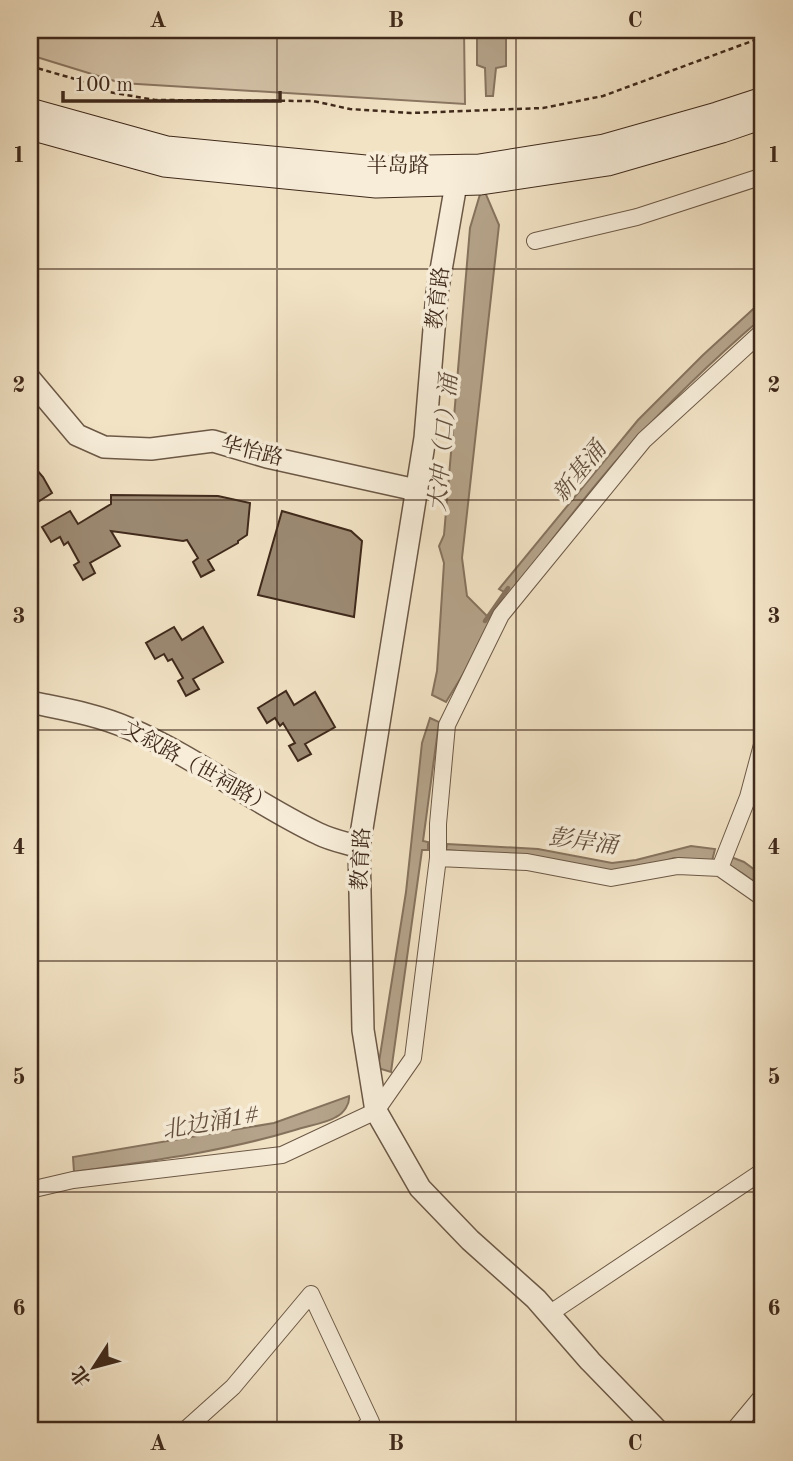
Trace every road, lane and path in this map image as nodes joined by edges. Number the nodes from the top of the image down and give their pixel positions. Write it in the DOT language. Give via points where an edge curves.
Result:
graph roads {
  1 [pos="763,37"];
  2 [pos="30,66"];
  3 [pos="763,99"];
  4 [pos="30,110"];
  5 [pos="763,117"];
  6 [pos="30,128"];
  7 [pos="763,176"];
  8 [pos="456,184"];
  9 [pos="535,241"];
  10 [pos="763,331"];
  11 [pos="30,379"];
  12 [pos="416,490"];
  13 [pos="30,702"];
  14 [pos="763,741"];
  15 [pos="359,847"];
  16 [pos="438,858"];
  17 [pos="720,868"];
  18 [pos="763,898"];
  19 [pos="376,1111"];
  20 [pos="763,1171"];
  21 [pos="30,1190"];
  22 [pos="549,1314"];
  23 [pos="763,1395"];
  24 [pos="184,1431"];
  25 [pos="360,1431"];
  26 [pos="658,1431"];
  27 [pos="733,1431"];
  1 -- 2 [label="path" via="603,96 543,108 411,113 313,101 155,100 109,92"];
  3 -- 4 [label="main road, 半岛路" via="604,146 479,166 376,168 167,148"];
  5 -- 8 [label="main road, 半岛路" via="608,164"];
  6 -- 8 [label="main road, 半岛路" via="164,165 376,186"];
  7 -- 9 [label="street" via="637,218"];
  8 -- 12 [label="street, 教育路" via="438,293"];
  10 -- 16 [label="street" via="644,440 501,615 447,725"];
  11 -- 12 [label="street, 华怡路" via="77,435 104,447 151,449 213,441"];
  12 -- 15 [label="street, 教育路"];
  13 -- 15 [label="street, 文叙路（世祠路）" via="130,728 321,836"];
  14 -- 17 [label="street" via="748,797"];
  15 -- 19 [label="street, 教育路" via="363,1030"];
  16 -- 17 [label="street" via="527,862 611,878 678,866"];
  16 -- 19 [label="street" via="413,1058"];
  17 -- 18 [label="street"];
  19 -- 21 [label="street" via="282,1155 73,1180"];
  19 -- 22 [label="street, 教育路" via="420,1188"];
  20 -- 22 [label="street"];
  22 -- 26 [label="street, 教育路"];
  23 -- 27 [label="street"];
  24 -- 25 [label="street" via="233,1387 311,1294 371,1422"];
}
